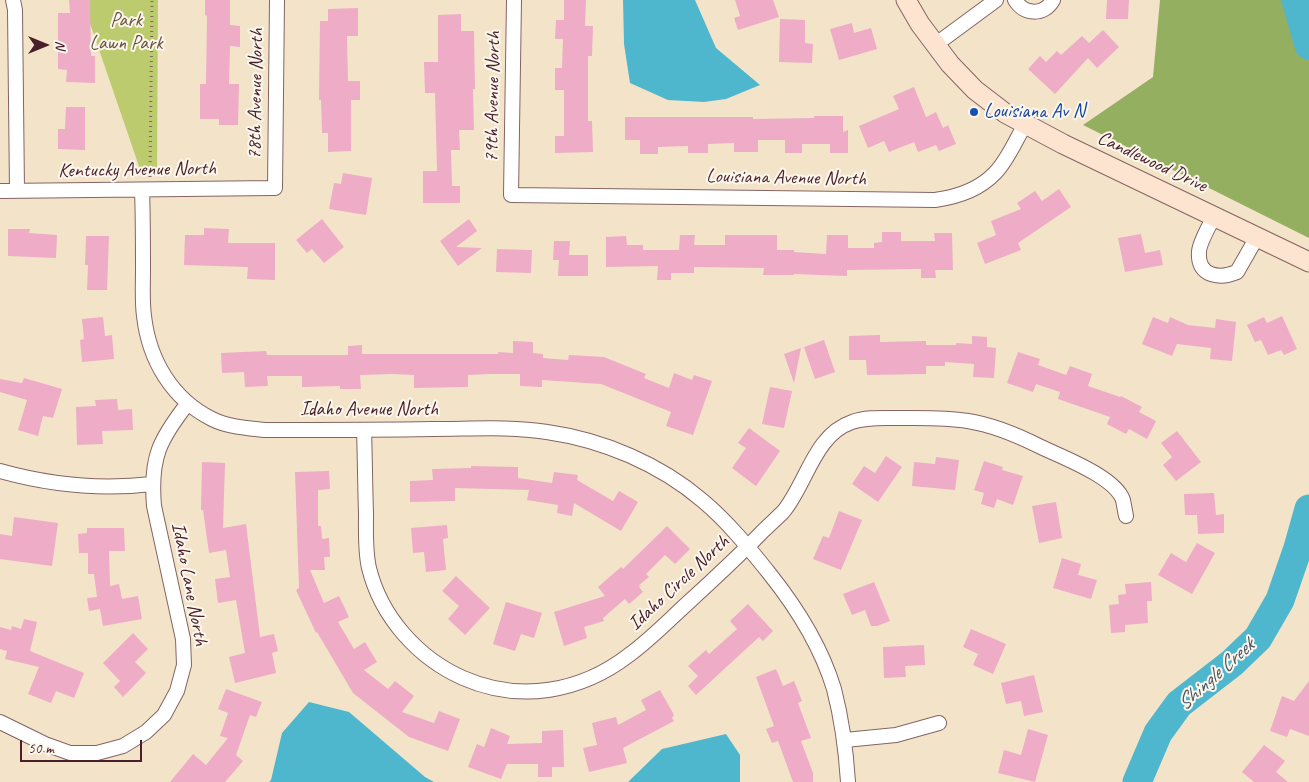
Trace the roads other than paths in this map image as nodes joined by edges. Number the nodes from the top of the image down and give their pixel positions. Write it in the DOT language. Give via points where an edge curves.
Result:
graph roads {
  1 [pos="13,0"];
  2 [pos="277,0"];
  3 [pos="514,0"];
  4 [pos="906,0"];
  5 [pos="996,0"];
  6 [pos="1015,0"];
  7 [pos="1053,0"];
  8 [pos="935,45"];
  9 [pos="1026,123"];
  10 [pos="275,188"];
  11 [pos="142,190"];
  12 [pos="0,191"];
  13 [pos="17,191"];
  14 [pos="511,195"];
  15 [pos="1214,216"];
  16 [pos="1257,237"];
  17 [pos="1309,262"];
  18 [pos="188,403"];
  19 [pos="364,430"];
  20 [pos="0,472"];
  21 [pos="152,484"];
  22 [pos="1126,516"];
  23 [pos="747,547"];
  24 [pos="0,722"];
  25 [pos="939,723"];
  26 [pos="845,740"];
  27 [pos="848,782"];
  1 -- 13 [label="street"];
  2 -- 10 [label="street, 78th Avenue North"];
  3 -- 14 [label="street, 79th Avenue North"];
  4 -- 8 [label="street, Candlewood Drive"];
  5 -- 8 [label="street"];
  6 -- 7 [label="street" via="1024,10 1033,12 1047,8"];
  8 -- 9 [label="street, Candlewood Drive" via="976,90 1005,113"];
  9 -- 14 [label="street, Louisiana Avenue North" via="995,173 957,197 935,200"];
  9 -- 15 [label="street, Candlewood Drive"];
  10 -- 11 [label="street, Kentucky Avenue North"];
  11 -- 13 [label="street, Kentucky Avenue North"];
  11 -- 18 [label="street, Idaho Avenue North" via="143,314 148,339 171,388"];
  12 -- 13 [label="street, Kentucky Avenue North"];
  15 -- 16 [label="street, Candlewood Drive"];
  15 -- 16 [label="street" via="1199,250 1205,271 1216,276 1238,272"];
  16 -- 17 [label="street, Candlewood Drive"];
  18 -- 19 [label="street, Idaho Avenue North" via="213,420 238,427"];
  18 -- 21 [label="street, Idaho Lane North" via="161,443"];
  19 -- 23 [label="street, Idaho Avenue North" via="503,429 546,432 588,440 629,455 668,476 703,500"];
  19 -- 23 [label="street, Idaho Circle North" via="369,568 381,599 397,627 419,652 446,671 476,684 508,691 540,691 573,686 603,672 630,654"];
  20 -- 21 [label="street" via="39,482 96,487"];
  21 -- 24 [label="street, Idaho Lane North" via="183,639 184,665 164,715 146,732 123,746 97,753 70,753"];
  22 -- 23 [label="street, Idaho Circle North" via="1122,498 1109,483 1092,471 1019,436 969,421 872,418 853,421 835,430 822,443 784,511"];
  23 -- 26 [label="street, Idaho Avenue North" via="792,602 816,643 833,688"];
  25 -- 26 [label="street" via="896,735"];
  26 -- 27 [label="street, Idaho Avenue North"];
}
